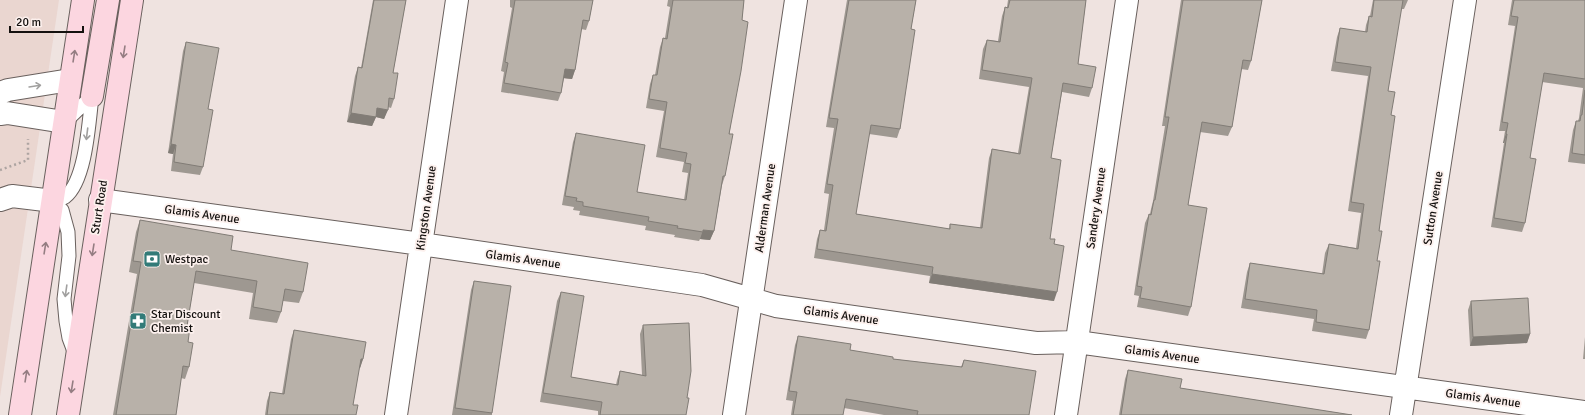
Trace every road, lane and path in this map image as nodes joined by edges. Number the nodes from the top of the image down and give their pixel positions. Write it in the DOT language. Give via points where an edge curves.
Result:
graph roads {
  1 [pos="83,0"];
  2 [pos="108,0"];
  3 [pos="132,0"];
  4 [pos="457,0"];
  5 [pos="796,0"];
  6 [pos="1127,0"];
  7 [pos="1465,0"];
  8 [pos="70,80"];
  9 [pos="0,93"];
  10 [pos="92,96"];
  11 [pos="0,114"];
  12 [pos="64,122"];
  13 [pos="0,125"];
  14 [pos="28,137"];
  15 [pos="0,170"];
  16 [pos="0,200"];
  17 [pos="100,200"];
  18 [pos="53,201"];
  19 [pos="421,244"];
  20 [pos="752,298"];
  21 [pos="1077,342"];
  22 [pos="77,358"];
  23 [pos="1406,387"];
  24 [pos="1585,412"];
  25 [pos="20,415"];
  26 [pos="68,415"];
  27 [pos="396,415"];
  28 [pos="734,415"];
  29 [pos="1066,415"];
  30 [pos="1401,415"];
  8 -- 1 [label="main road, one-way"];
  2 -- 10 [label="main road"];
  3 -- 17 [label="main road, Sturt Road, one-way"];
  4 -- 19 [label="street, Kingston Avenue"];
  5 -- 20 [label="street, Alderman Avenue"];
  6 -- 21 [label="street, Sandery Avenue"];
  7 -- 23 [label="street, Sutton Avenue"];
  9 -- 8 [label="street, one-way"];
  8 -- 12 [label="main road"];
  10 -- 12 [label="lane"];
  10 -- 18 [label="lane, one-way" via="85,154 80,172 64,198"];
  11 -- 12 [label="street"];
  12 -- 13 [label="lane"];
  12 -- 18 [label="main road"];
  14 -- 15 [label="path" via="28,160"];
  16 -- 18 [label="street" via="12,196"];
  17 -- 19 [label="street, Glamis Avenue"];
  17 -- 22 [label="main road, Sturt Road, one-way"];
  18 -- 22 [label="lane, one-way" via="62,210 68,232 69,256 64,299 69,338"];
  25 -- 18 [label="main road, one-way"];
  19 -- 20 [label="street, Glamis Avenue" via="702,285"];
  19 -- 27 [label="street, Kingston Avenue"];
  20 -- 21 [label="street, Glamis Avenue" via="776,306 1036,343"];
  20 -- 28 [label="street, Alderman Avenue"];
  21 -- 23 [label="street, Glamis Avenue"];
  21 -- 29 [label="street, Sandery Avenue"];
  22 -- 26 [label="main road, Sturt Road, one-way"];
  23 -- 24 [label="street, Glamis Avenue"];
  23 -- 30 [label="street, Sutton Avenue"];
}
